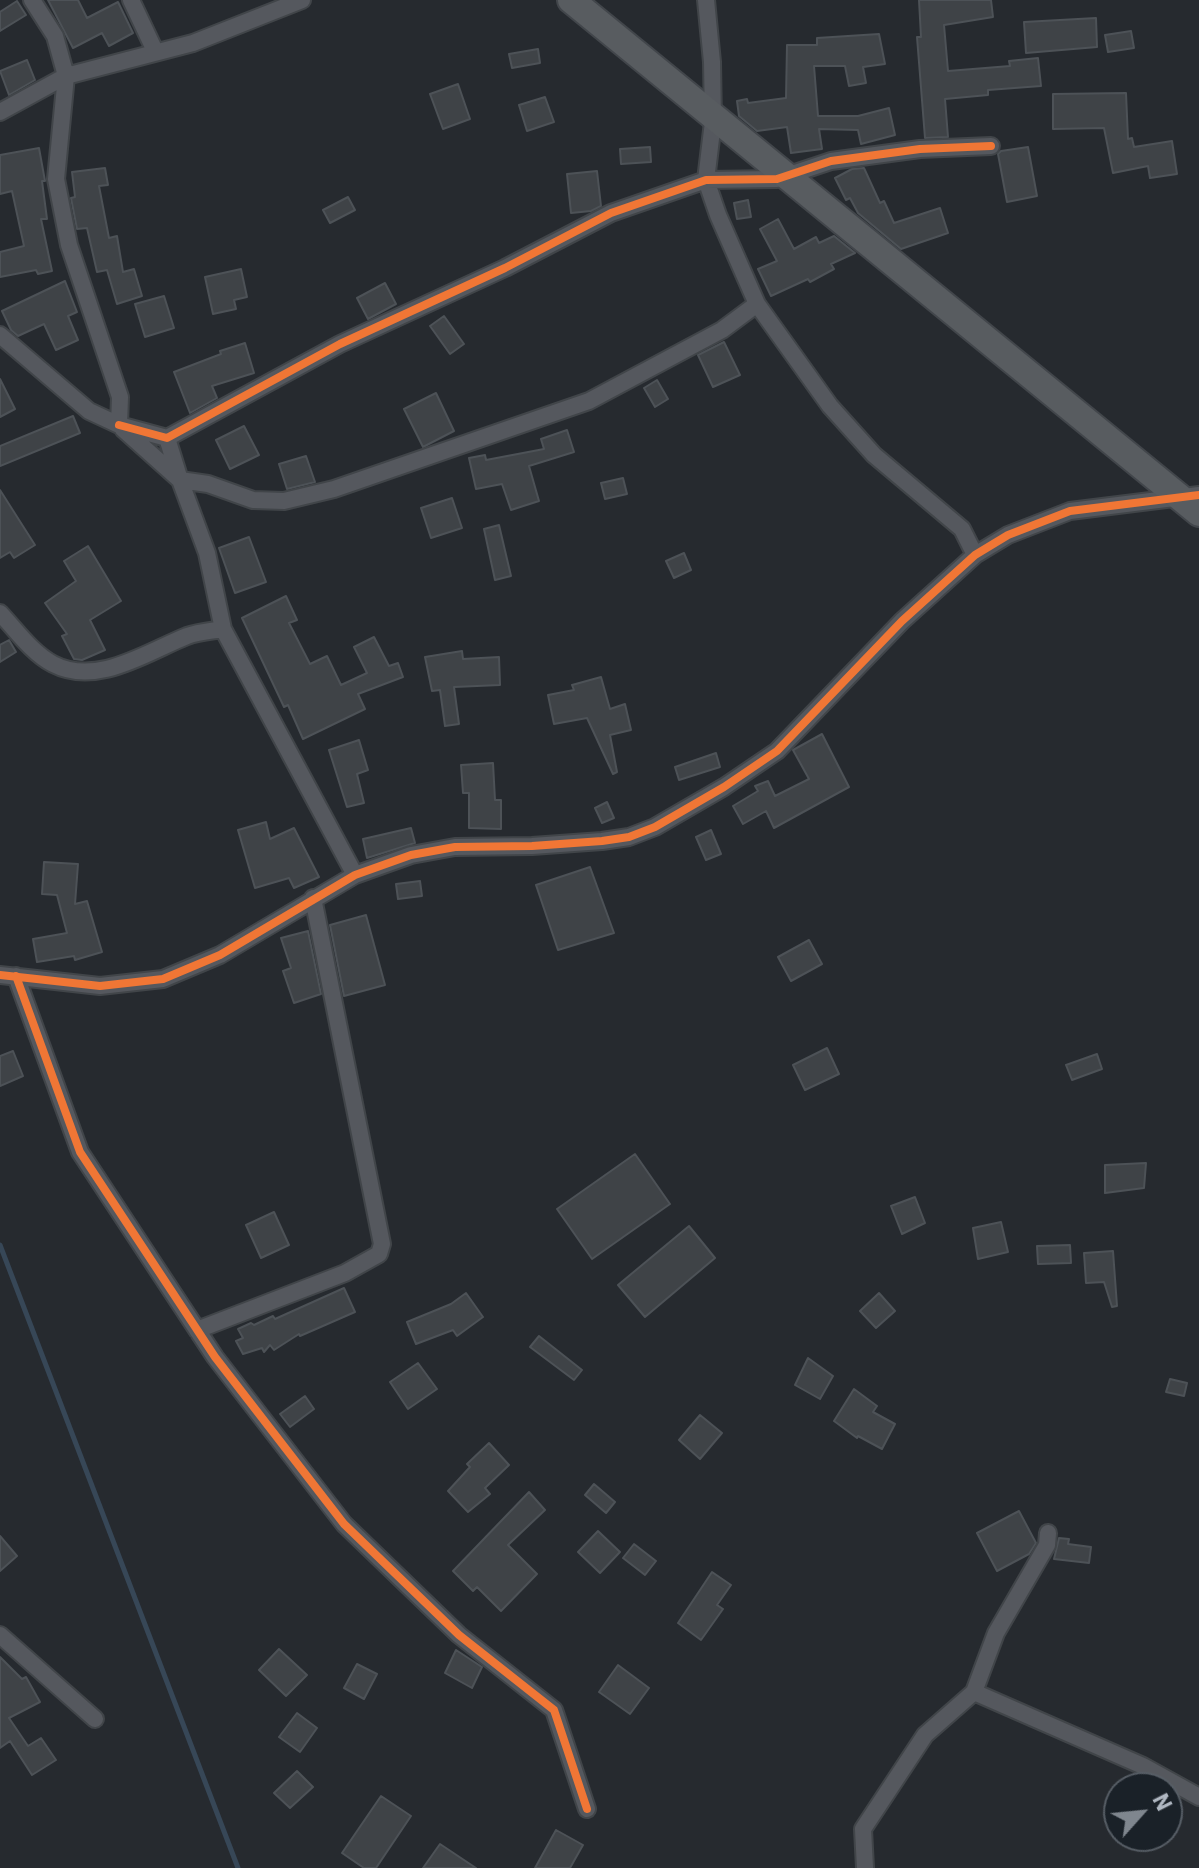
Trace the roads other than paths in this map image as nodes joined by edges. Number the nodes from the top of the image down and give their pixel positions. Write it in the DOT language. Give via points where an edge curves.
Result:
graph roads {
  1 [pos="32,0"];
  2 [pos="131,0"];
  3 [pos="302,0"];
  4 [pos="571,0"];
  5 [pos="706,0"];
  6 [pos="155,51"];
  7 [pos="66,76"];
  8 [pos="0,112"];
  9 [pos="991,146"];
  10 [pos="706,180"];
  11 [pos="757,304"];
  12 [pos="0,335"];
  13 [pos="119,425"];
  14 [pos="167,438"];
  15 [pos="180,480"];
  16 [pos="1199,495"];
  17 [pos="1199,513"];
  18 [pos="975,555"];
  19 [pos="0,613"];
  20 [pos="223,629"];
  21 [pos="355,875"];
  22 [pos="313,898"];
  23 [pos="8,976"];
  24 [pos="197,1330"];
  25 [pos="1048,1533"];
  26 [pos="0,1635"];
  27 [pos="974,1692"];
  28 [pos="95,1719"];
  29 [pos="1199,1797"];
  30 [pos="587,1809"];
  31 [pos="865,1868"];
  1 -- 7 [label="street" via="55,36"];
  2 -- 6 [label="street"];
  3 -- 6 [label="street" via="193,43"];
  4 -- 17 [label="highway"];
  5 -- 10 [label="street" via="713,122"];
  6 -- 7 [label="street"];
  7 -- 8 [label="street"];
  7 -- 13 [label="street" via="56,179 69,245 120,397"];
  9 -- 10 [label="street" via="831,161 777,179"];
  10 -- 11 [label="street"];
  10 -- 14 [label="street" via="611,213 340,344"];
  11 -- 15 [label="street" via="722,330 589,401 334,489 269,501"];
  11 -- 18 [label="street" via="830,406 874,455 962,529"];
  12 -- 13 [label="street" via="89,411"];
  13 -- 14 [label="street"];
  13 -- 15 [label="street"];
  14 -- 15 [label="street"];
  15 -- 20 [label="street" via="207,553"];
  16 -- 18 [label="street" via="1070,511 1008,535"];
  18 -- 21 [label="street" via="902,621 777,751 655,827 602,841 455,847 411,855"];
  19 -- 20 [label="street" via="53,664 94,673 190,635"];
  20 -- 21 [label="street"];
  21 -- 22 [label="street"];
  22 -- 23 [label="street" via="220,955 163,979 100,986"];
  22 -- 24 [label="street" via="382,1244 379,1254 345,1273"];
  23 -- 24 [label="street" via="80,1152"];
  24 -- 30 [label="street" via="344,1524 459,1635 554,1710"];
  25 -- 27 [label="street" via="1047,1545 996,1633"];
  26 -- 28 [label="street"];
  27 -- 29 [label="street" via="1143,1766"];
  27 -- 31 [label="street" via="925,1735 863,1829"];
}
